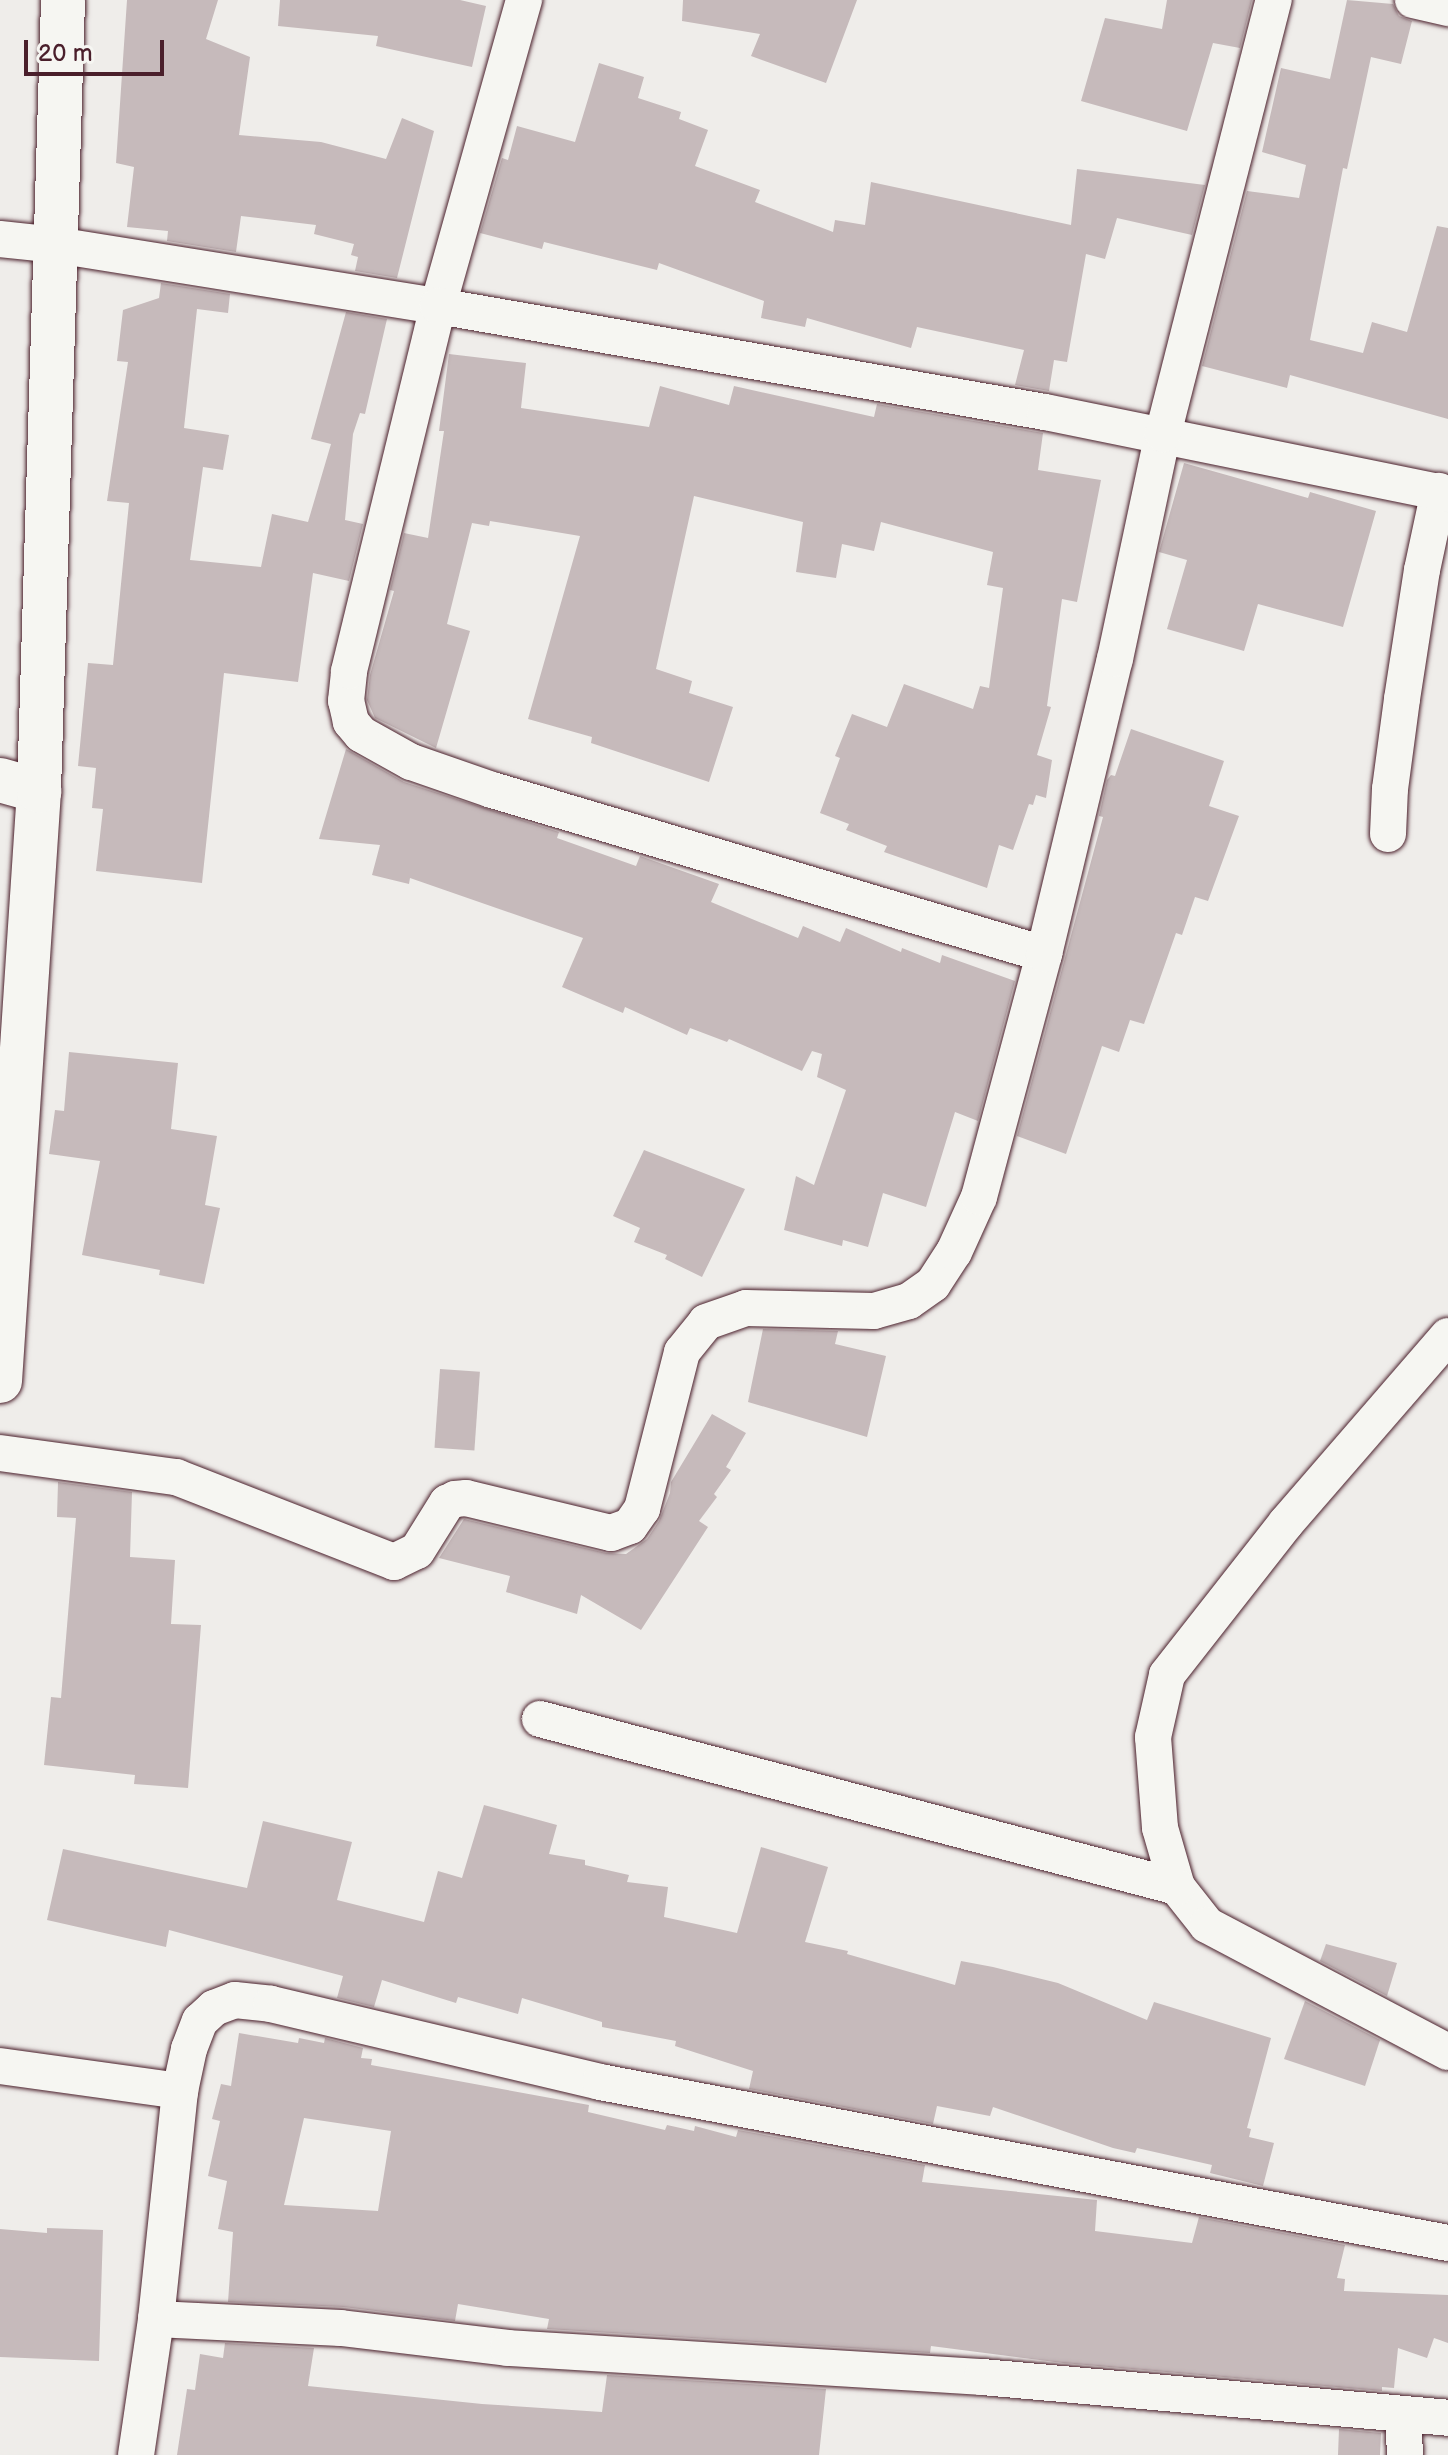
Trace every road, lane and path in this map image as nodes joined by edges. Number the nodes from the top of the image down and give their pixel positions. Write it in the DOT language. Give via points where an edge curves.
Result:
graph roads {
  1 [pos="63,0"];
  2 [pos="524,0"];
  3 [pos="1274,0"];
  4 [pos="1413,0"];
  5 [pos="1448,8"];
  6 [pos="0,239"];
  7 [pos="56,245"];
  8 [pos="438,306"];
  9 [pos="1163,434"];
  10 [pos="1443,492"];
  11 [pos="19,785"];
  12 [pos="1388,834"];
  13 [pos="1044,954"];
  14 [pos="1448,1336"];
  15 [pos="0,1381"];
  16 [pos="0,1453"];
  17 [pos="540,1719"];
  18 [pos="1177,1887"];
  19 [pos="1448,2052"];
  20 [pos="0,2066"];
  21 [pos="180,2091"];
  22 [pos="1448,2243"];
  23 [pos="156,2319"];
  24 [pos="1403,2414"];
  25 [pos="1448,2418"];
  26 [pos="136,2455"];
  27 [pos="1405,2455"];
  1 -- 7 [label="highway"];
  2 -- 8 [label="street"];
  3 -- 9 [label="street"];
  4 -- 5 [label="street"];
  6 -- 7 [label="street"];
  7 -- 8 [label="street"];
  7 -- 11 [label="highway"];
  8 -- 9 [label="street"];
  8 -- 13 [label="street" via="349,671 346,701 351,722 361,734 411,762 492,790"];
  9 -- 10 [label="street"];
  9 -- 13 [label="street"];
  10 -- 12 [label="street" via="1422,570"];
  11 -- 15 [label="highway"];
  13 -- 16 [label="street" via="979,1197 933,1284 909,1301 874,1311 746,1308 706,1322 682,1352 649,1492 630,1526 611,1533 593,1531 455,1499 447,1503 417,1551 394,1562 176,1477"];
  14 -- 18 [label="street" via="1286,1523 1167,1675 1153,1737 1160,1828"];
  17 -- 18 [label="street"];
  18 -- 19 [label="street" via="1207,1925"];
  20 -- 21 [label="street"];
  21 -- 22 [label="street" via="200,2021 235,2000 271,2004 600,2082"];
  21 -- 23 [label="street"];
  23 -- 24 [label="street" via="341,2328 508,2348 982,2377"];
  23 -- 26 [label="street"];
  24 -- 25 [label="street"];
  24 -- 27 [label="street"];
}
